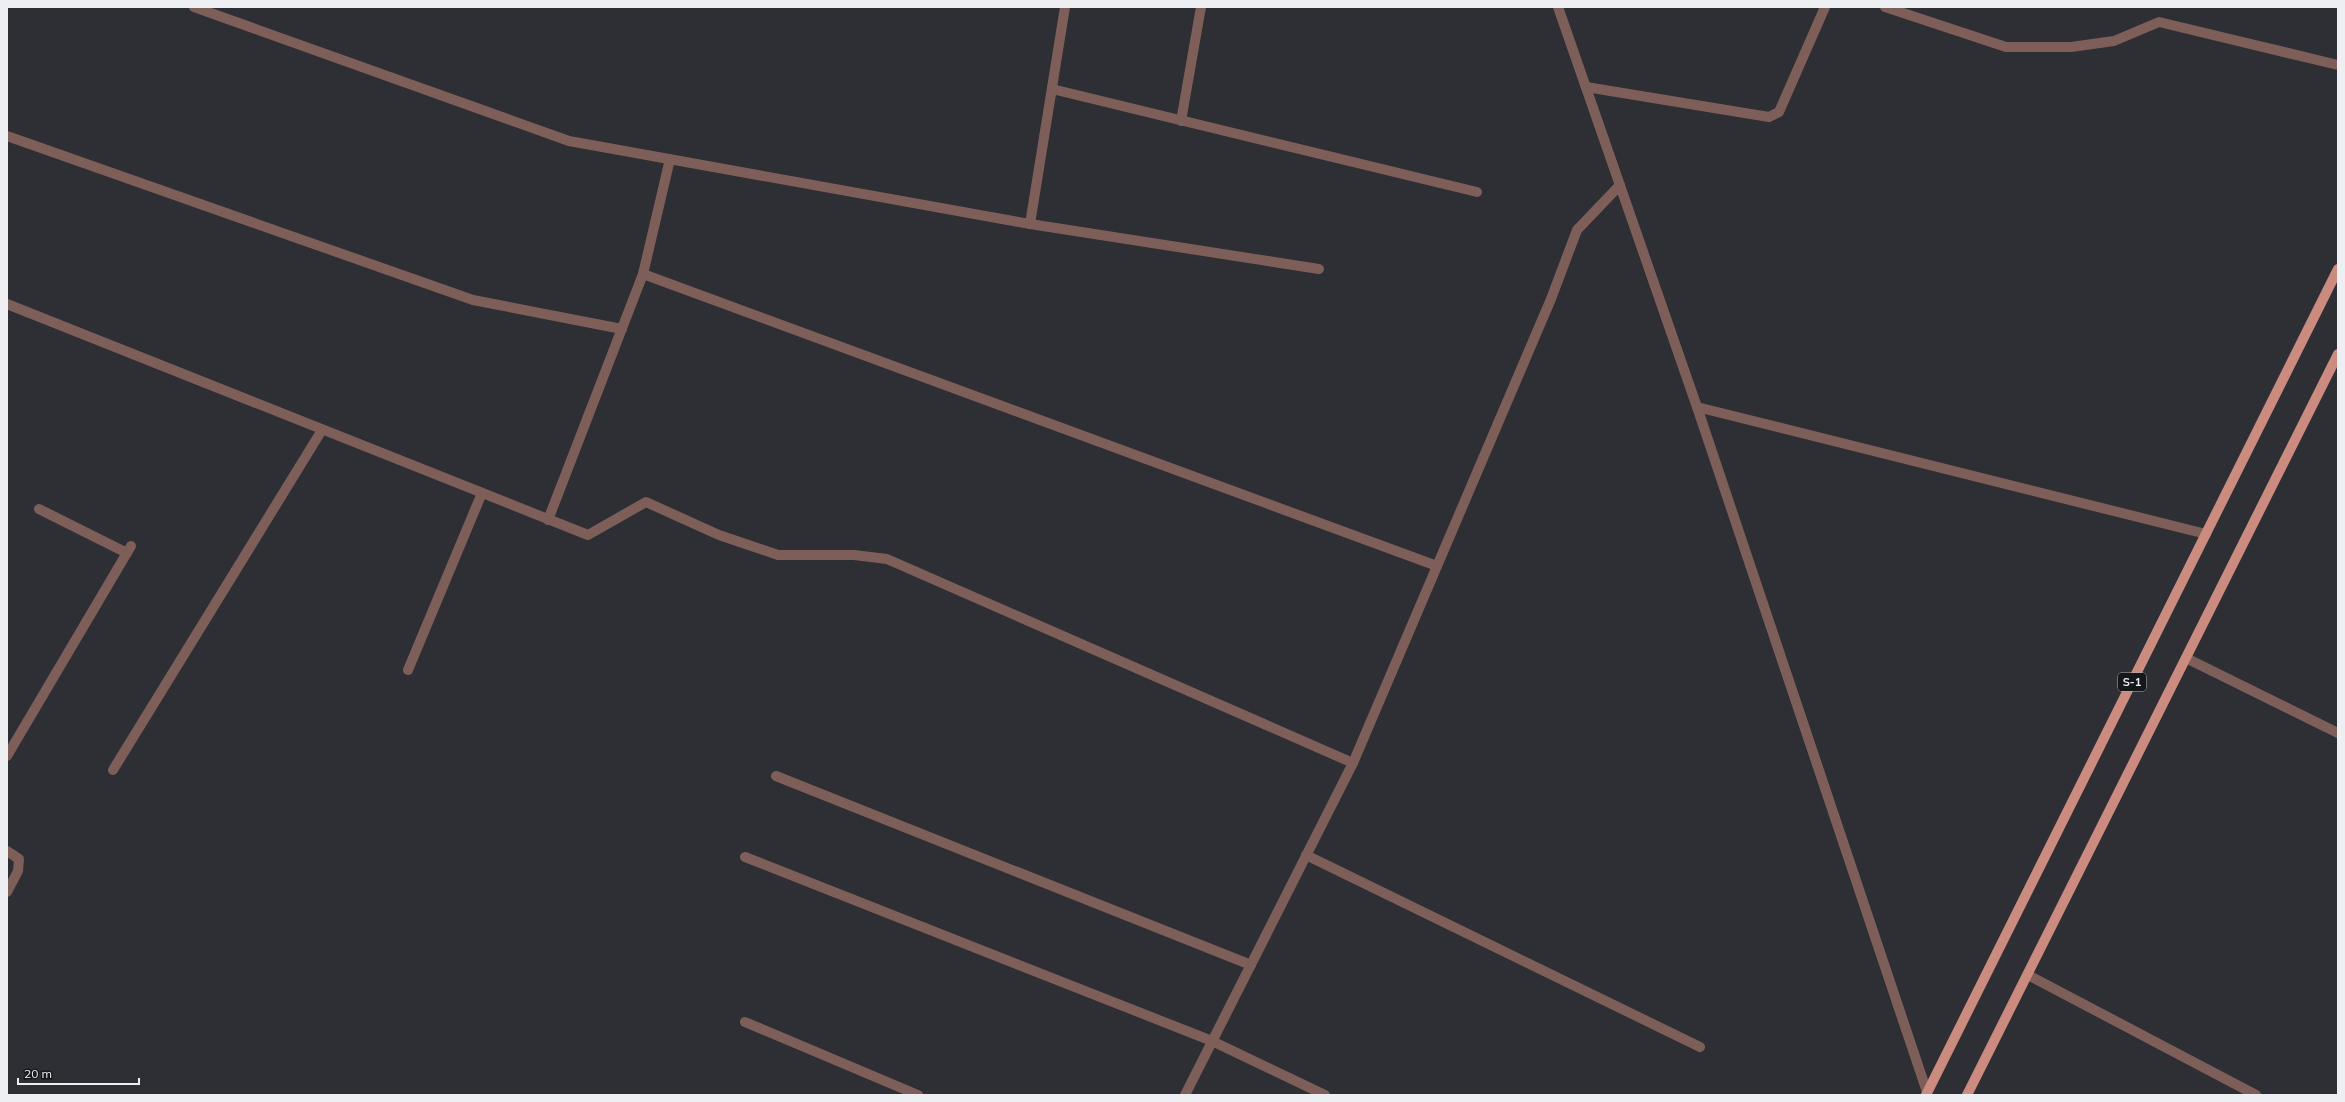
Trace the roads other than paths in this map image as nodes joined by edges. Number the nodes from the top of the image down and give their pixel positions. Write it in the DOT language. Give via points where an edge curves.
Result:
graph roads {
  1 [pos="194,7"];
  2 [pos="1065,7"];
  3 [pos="1201,7"];
  4 [pos="1558,7"];
  5 [pos="1825,7"];
  6 [pos="1885,7"];
  7 [pos="2338,65"];
  8 [pos="1586,87"];
  9 [pos="1052,89"];
  10 [pos="1180,121"];
  11 [pos="7,136"];
  12 [pos="670,159"];
  13 [pos="1620,185"];
  14 [pos="1477,192"];
  15 [pos="1030,224"];
  16 [pos="1319,269"];
  17 [pos="2338,269"];
  18 [pos="643,274"];
  19 [pos="7,304"];
  20 [pos="622,329"];
  21 [pos="2338,354"];
  22 [pos="1697,407"];
  23 [pos="322,430"];
  24 [pos="482,493"];
  25 [pos="39,509"];
  26 [pos="548,520"];
  27 [pos="2206,534"];
  28 [pos="1437,566"];
  29 [pos="2186,658"];
  30 [pos="408,670"];
  31 [pos="2338,733"];
  32 [pos="7,756"];
  33 [pos="1353,763"];
  34 [pos="113,770"];
  35 [pos="776,776"];
  36 [pos="7,851"];
  37 [pos="1306,855"];
  38 [pos="746,857"];
  39 [pos="7,892"];
  40 [pos="1251,965"];
  41 [pos="2028,975"];
  42 [pos="745,1022"];
  43 [pos="1212,1042"];
  44 [pos="1700,1047"];
  45 [pos="1926,1094"];
  46 [pos="918,1095"];
  47 [pos="1185,1095"];
  48 [pos="1325,1095"];
  49 [pos="1967,1095"];
  50 [pos="2256,1095"];
  1 -- 12 [label="street" via="569,141"];
  2 -- 9 [label="street"];
  3 -- 10 [label="street"];
  4 -- 8 [label="street"];
  5 -- 8 [label="street" via="1779,112 1770,117"];
  6 -- 7 [label="street" via="2006,47 2071,47 2114,41 2159,22"];
  8 -- 13 [label="street"];
  9 -- 10 [label="street"];
  9 -- 15 [label="street"];
  10 -- 14 [label="street"];
  11 -- 20 [label="street" via="473,300"];
  12 -- 15 [label="street"];
  12 -- 18 [label="street"];
  13 -- 22 [label="street"];
  13 -- 28 [label="street" via="1577,230 1551,299"];
  15 -- 16 [label="street"];
  17 -- 27 [label="main road, S-1"];
  18 -- 20 [label="street"];
  18 -- 28 [label="street"];
  19 -- 23 [label="street"];
  20 -- 26 [label="street"];
  21 -- 29 [label="main road"];
  22 -- 27 [label="street"];
  22 -- 45 [label="street"];
  23 -- 24 [label="street"];
  23 -- 34 [label="street"];
  24 -- 26 [label="street"];
  24 -- 30 [label="street"];
  25 -- 32 [label="street" via="129,549"];
  26 -- 33 [label="street" via="588,535 646,502 719,535 778,555 854,554 887,559"];
  27 -- 45 [label="main road, S-1"];
  28 -- 33 [label="street"];
  29 -- 31 [label="street"];
  29 -- 41 [label="main road"];
  33 -- 37 [label="street"];
  35 -- 40 [label="street"];
  36 -- 39 [label="street" via="19,859 18,870"];
  37 -- 40 [label="street"];
  37 -- 44 [label="street"];
  38 -- 43 [label="street"];
  40 -- 43 [label="street"];
  41 -- 49 [label="main road"];
  41 -- 50 [label="street"];
  42 -- 46 [label="street"];
  43 -- 47 [label="street"];
  43 -- 48 [label="street"];
}
